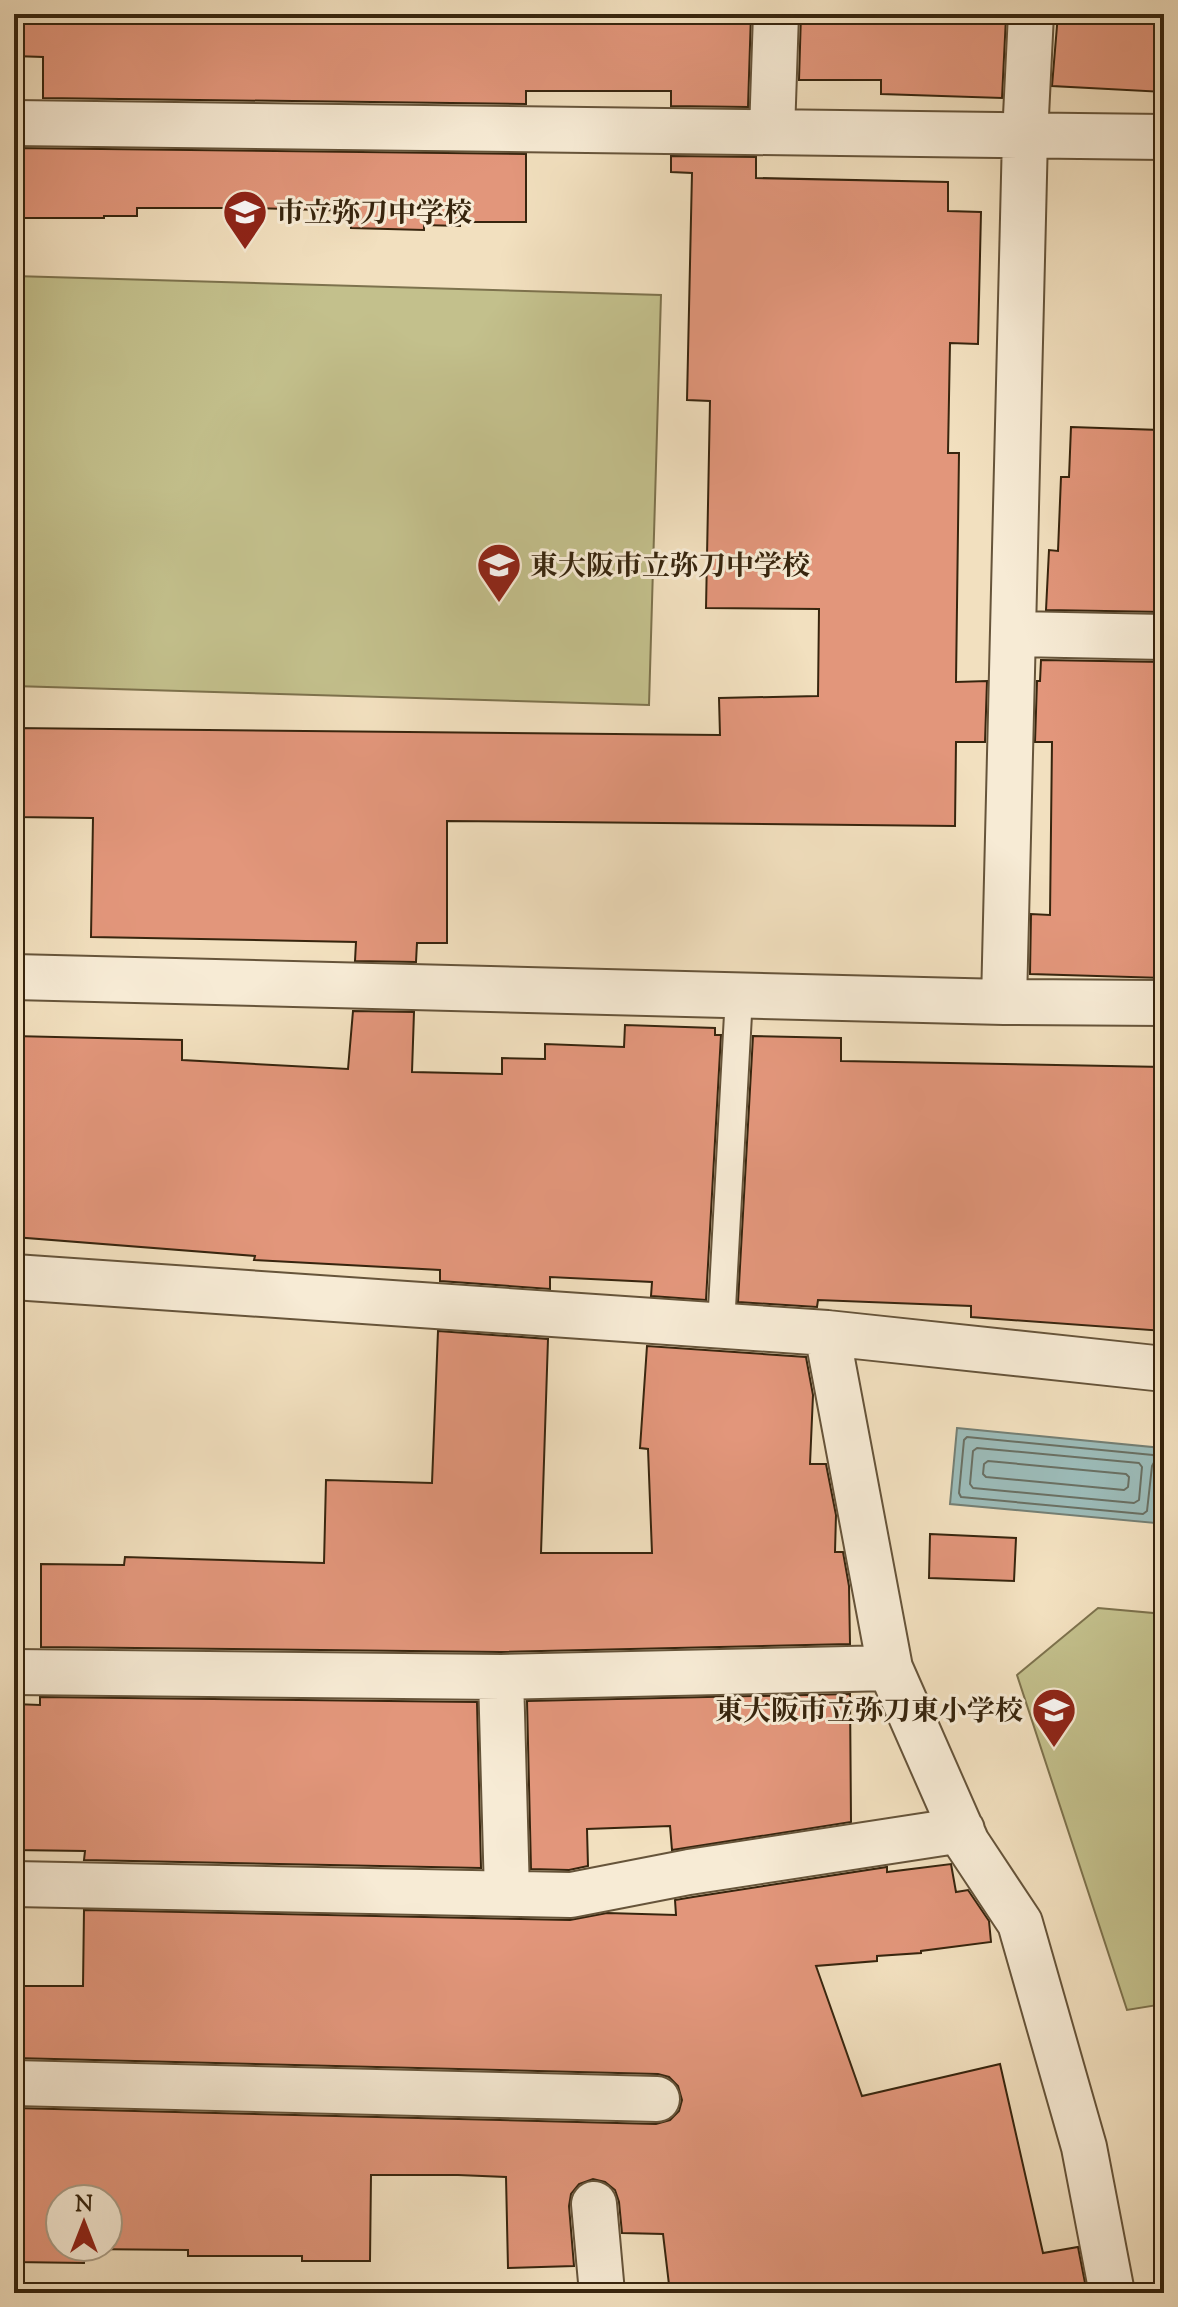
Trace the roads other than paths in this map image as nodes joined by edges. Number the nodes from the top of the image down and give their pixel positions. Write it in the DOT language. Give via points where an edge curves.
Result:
graph roads {
  1 [pos="776,14"];
  2 [pos="1031,14"];
  3 [pos="14,123"];
  4 [pos="772,132"];
  5 [pos="1025,136"];
  6 [pos="1164,137"];
  7 [pos="1013,634"];
  8 [pos="1164,637"];
  9 [pos="14,977"];
  10 [pos="739,996"];
  11 [pos="1004,1002"];
  12 [pos="1164,1003"];
  13 [pos="14,1277"];
  14 [pos="721,1326"];
  15 [pos="827,1333"];
  16 [pos="1164,1369"];
  17 [pos="890,1668"];
  18 [pos="14,1672"];
  19 [pos="501,1677"];
  20 [pos="962,1830"];
  21 [pos="14,1884"];
  22 [pos="507,1893"];
  23 [pos="14,2083"];
  24 [pos="657,2099"];
  25 [pos="594,2204"];
  26 [pos="602,2293"];
  27 [pos="1112,2293"];
  1 -- 4 [label="street"];
  2 -- 5 [label="street"];
  3 -- 4 [label="street"];
  4 -- 5 [label="street"];
  5 -- 6 [label="street"];
  5 -- 7 [label="street"];
  7 -- 8 [label="street"];
  7 -- 11 [label="street"];
  9 -- 10 [label="street"];
  10 -- 11 [label="street"];
  10 -- 14 [label="lane"];
  11 -- 12 [label="street"];
  13 -- 14 [label="street"];
  14 -- 15 [label="street"];
  15 -- 16 [label="street"];
  15 -- 17 [label="street"];
  17 -- 19 [label="street"];
  17 -- 20 [label="street"];
  18 -- 19 [label="street"];
  19 -- 22 [label="street"];
  20 -- 22 [label="street" via="571,1895"];
  20 -- 27 [label="street" via="1020,1923 1084,2147"];
  21 -- 22 [label="street"];
  23 -- 24 [label="street"];
  25 -- 26 [label="street"];
}
